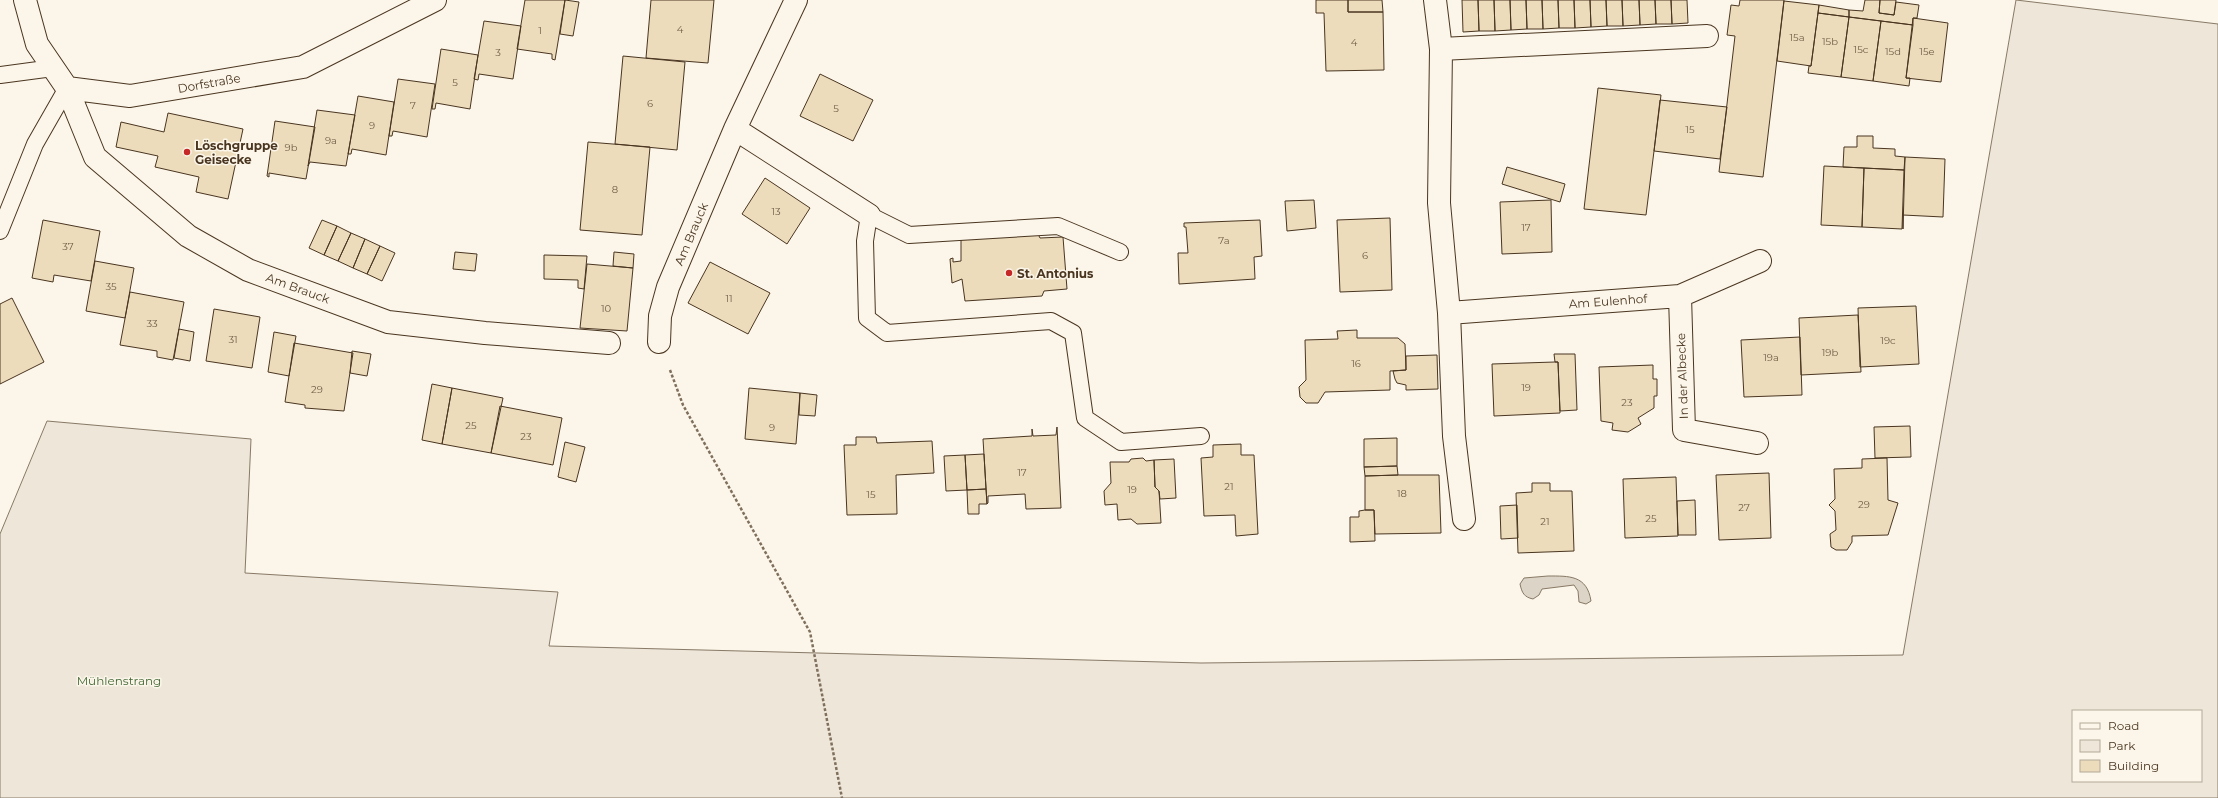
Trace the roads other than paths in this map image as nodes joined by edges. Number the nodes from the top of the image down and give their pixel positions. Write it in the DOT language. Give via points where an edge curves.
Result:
graph roads {
  1 [pos="25,0"];
  2 [pos="435,0"];
  3 [pos="796,0"];
  4 [pos="1435,0"];
  5 [pos="1707,36"];
  6 [pos="1441,49"];
  7 [pos="54,68"];
  8 [pos="0,75"];
  9 [pos="68,88"];
  10 [pos="735,129"];
  11 [pos="869,215"];
  12 [pos="0,231"];
  13 [pos="1120,252"];
  14 [pos="1760,261"];
  15 [pos="1680,296"];
  16 [pos="1449,313"];
  17 [pos="659,342"];
  18 [pos="609,343"];
  19 [pos="1202,436"];
  20 [pos="1756,443"];
  21 [pos="1464,519"];
  1 -- 7 [label="street" via="37,44"];
  2 -- 9 [label="street, Dorfstraße" via="303,67 130,96"];
  3 -- 10 [label="street, Am Brauck"];
  4 -- 6 [label="street"];
  5 -- 6 [label="street"];
  6 -- 16 [label="street" via="1439,202"];
  7 -- 8 [label="lane"];
  7 -- 9 [label="street"];
  9 -- 12 [label="lane" via="35,144"];
  9 -- 18 [label="street, Am Brauck" via="95,157 188,236 248,270 388,322"];
  10 -- 11 [label="street"];
  10 -- 17 [label="street, Am Brauck" via="668,287 660,316"];
  11 -- 13 [label="lane" via="909,235 1058,226"];
  11 -- 19 [label="lane" via="865,241 867,318 887,332 1051,321 1073,333 1085,418 1121,442"];
  14 -- 15 [label="street, Am Eulenhof"];
  15 -- 16 [label="street, Am Eulenhof"];
  15 -- 20 [label="street, In der Albecke" via="1684,430"];
  16 -- 21 [label="street" via="1454,436"];
}
